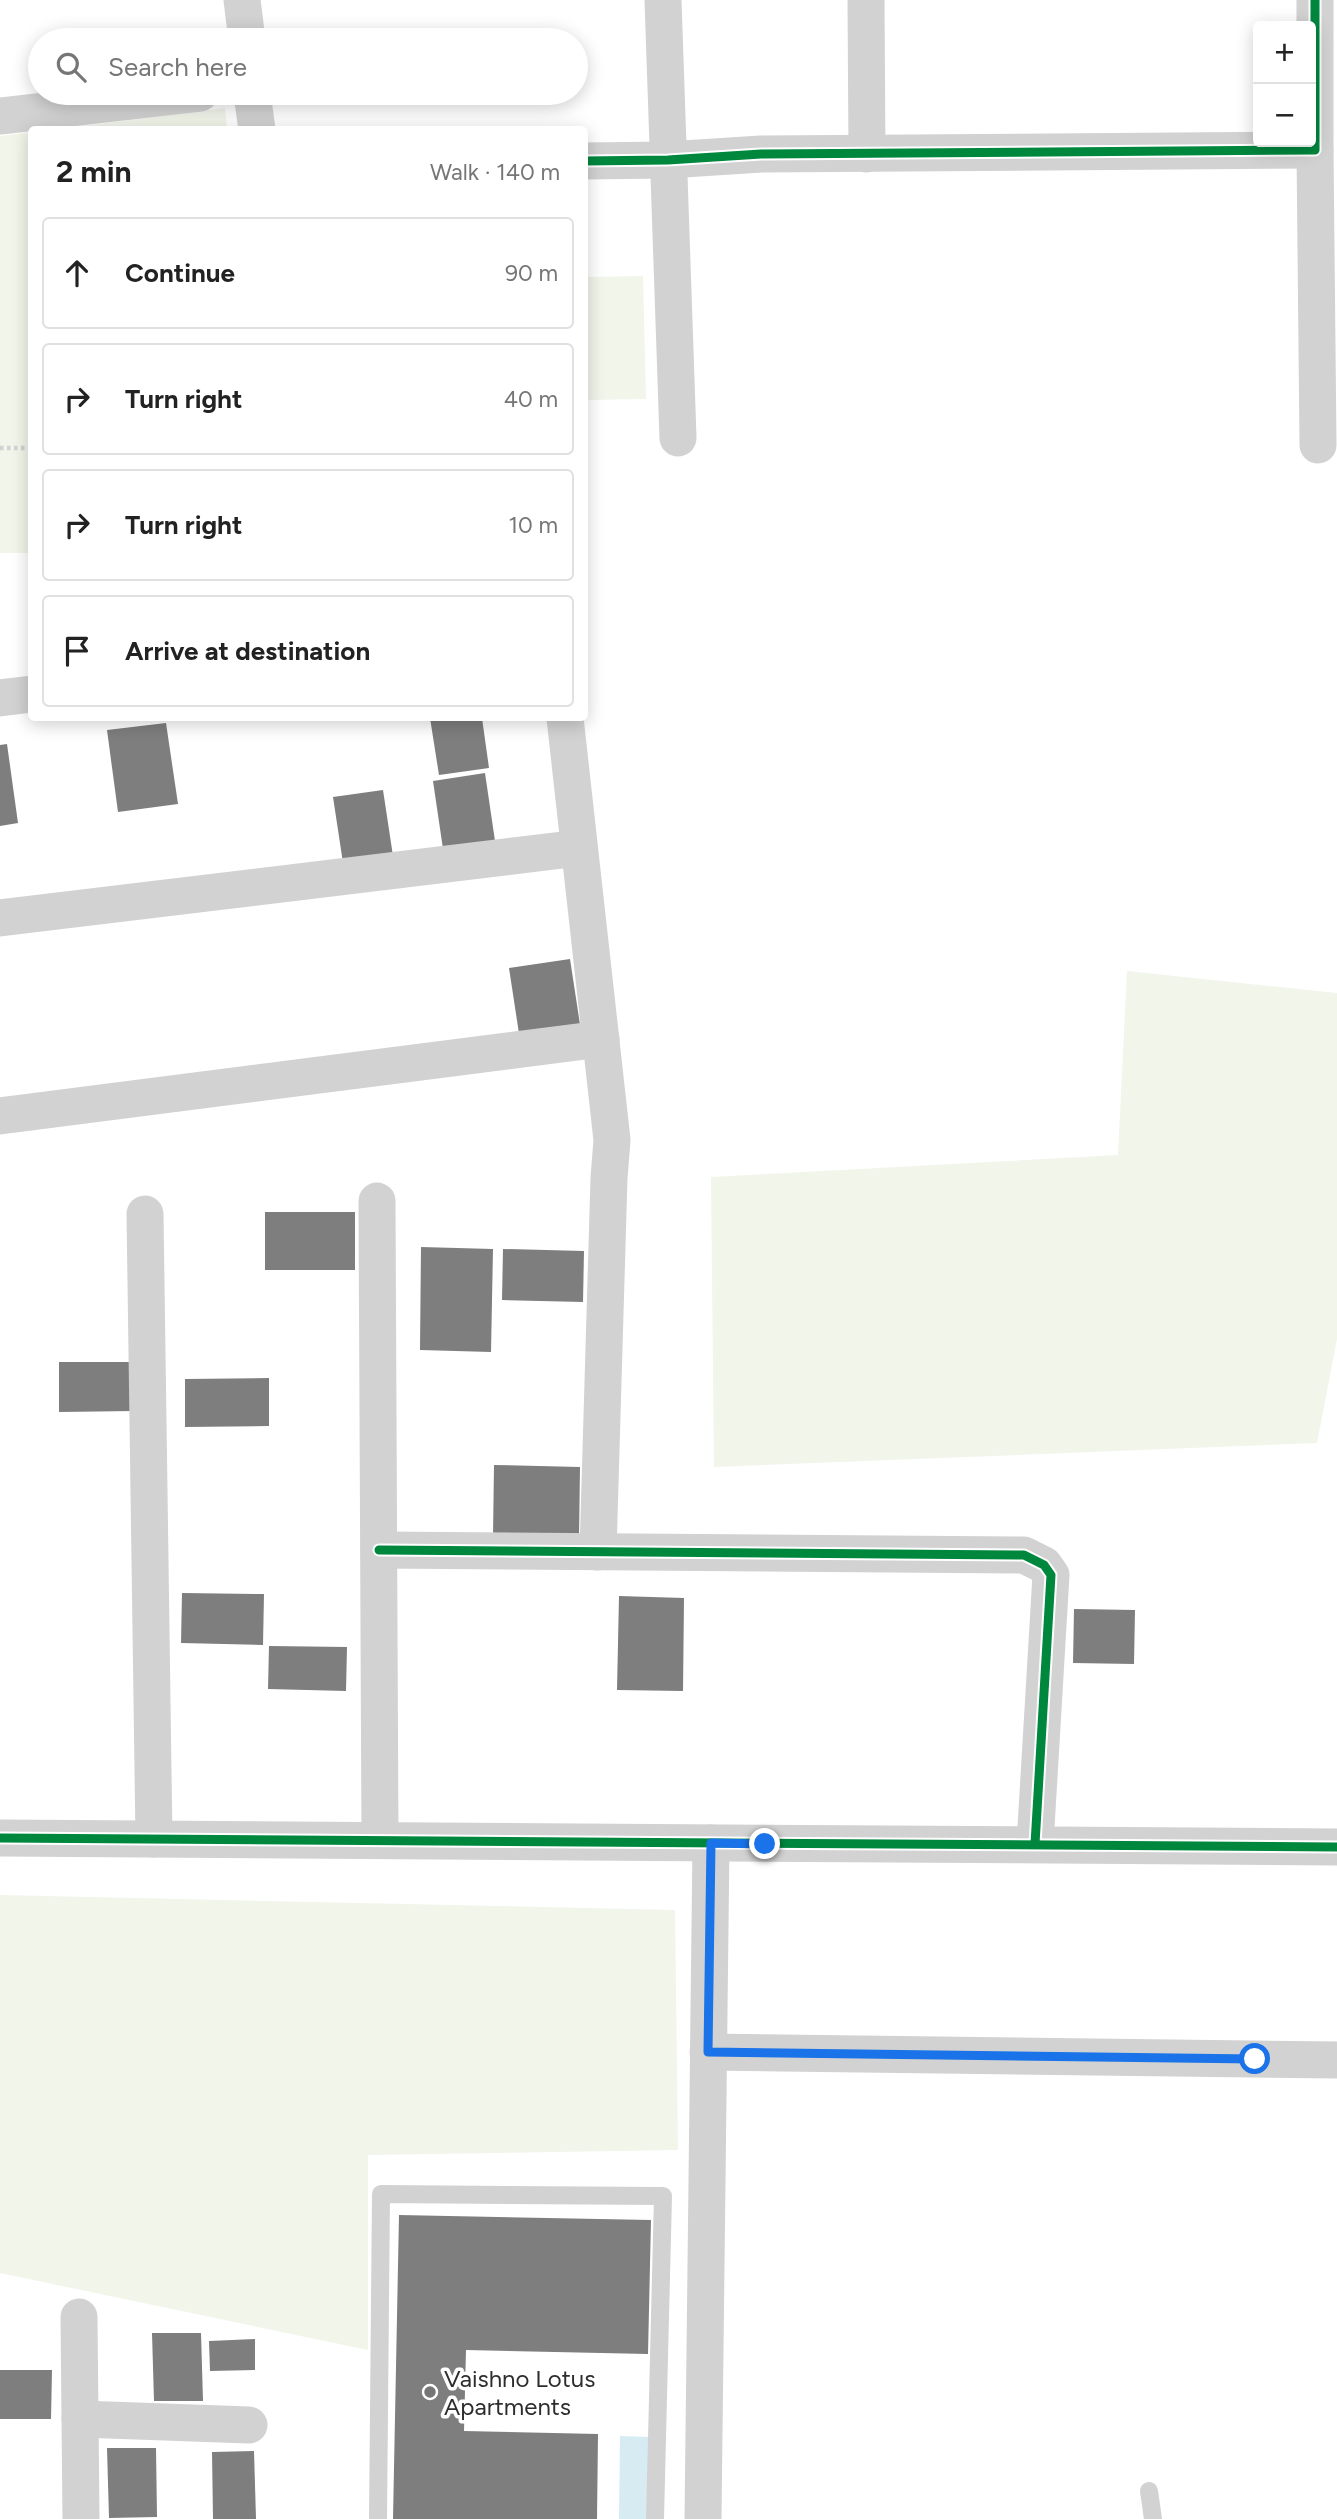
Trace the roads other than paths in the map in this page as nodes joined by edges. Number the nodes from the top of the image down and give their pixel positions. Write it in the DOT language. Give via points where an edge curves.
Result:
graph roads {
  1 [pos="243,0"];
  2 [pos="663,0"];
  3 [pos="866,0"];
  4 [pos="1315,0"];
  5 [pos="246,28"];
  6 [pos="96,105"];
  7 [pos="254,105"];
  8 [pos="0,116"];
  9 [pos="256,126"];
  10 [pos="1315,150"];
  11 [pos="867,154"];
  12 [pos="668,160"];
  13 [pos="588,161"];
  14 [pos="678,438"];
  15 [pos="1318,445"];
  16 [pos="28,694"];
  17 [pos="0,698"];
  18 [pos="565,721"];
  19 [pos="579,848"];
  20 [pos="0,918"];
  21 [pos="601,1039"];
  22 [pos="0,1116"];
  23 [pos="377,1201"];
  24 [pos="145,1214"];
  25 [pos="379,1550"];
  26 [pos="598,1552"];
  27 [pos="0,1838"];
  28 [pos="154,1839"];
  29 [pos="380,1840"];
  30 [pos="711,1843"];
  31 [pos="1035,1844"];
  32 [pos="1337,1847"];
  33 [pos="708,2052"];
  34 [pos="1337,2060"];
  35 [pos="79,2317"];
  36 [pos="80,2419"];
  37 [pos="249,2426"];
  38 [pos="1149,2491"];
  39 [pos="81,2519"];
  40 [pos="378,2519"];
  41 [pos="655,2519"];
  42 [pos="703,2519"];
  43 [pos="1153,2519"];
  1 -- 5 [label="street"];
  2 -- 12 [label="street"];
  3 -- 11 [label="street"];
  4 -- 10 [label="street"];
  6 -- 8 [label="street"];
  7 -- 9 [label="street"];
  10 -- 11 [label="street"];
  10 -- 15 [label="street"];
  11 -- 12 [label="street"];
  12 -- 13 [label="street"];
  12 -- 14 [label="street"];
  16 -- 17 [label="street"];
  18 -- 19 [label="street"];
  19 -- 20 [label="street"];
  19 -- 21 [label="street"];
  21 -- 22 [label="street"];
  21 -- 26 [label="street" via="612,1140"];
  23 -- 25 [label="street"];
  24 -- 28 [label="street"];
  25 -- 26 [label="street"];
  25 -- 29 [label="street"];
  26 -- 31 [label="street" via="1024,1555 1044,1565 1051,1575"];
  27 -- 28 [label="street"];
  28 -- 29 [label="street"];
  29 -- 30 [label="street"];
  30 -- 31 [label="street"];
  30 -- 33 [label="street"];
  31 -- 32 [label="street"];
  33 -- 34 [label="street"];
  33 -- 42 [label="street"];
  35 -- 36 [label="street"];
  36 -- 37 [label="street"];
  36 -- 39 [label="street"];
  38 -- 43 [label="lane"];
  40 -- 41 [label="lane" via="381,2194 394,2194 663,2196"];
}
